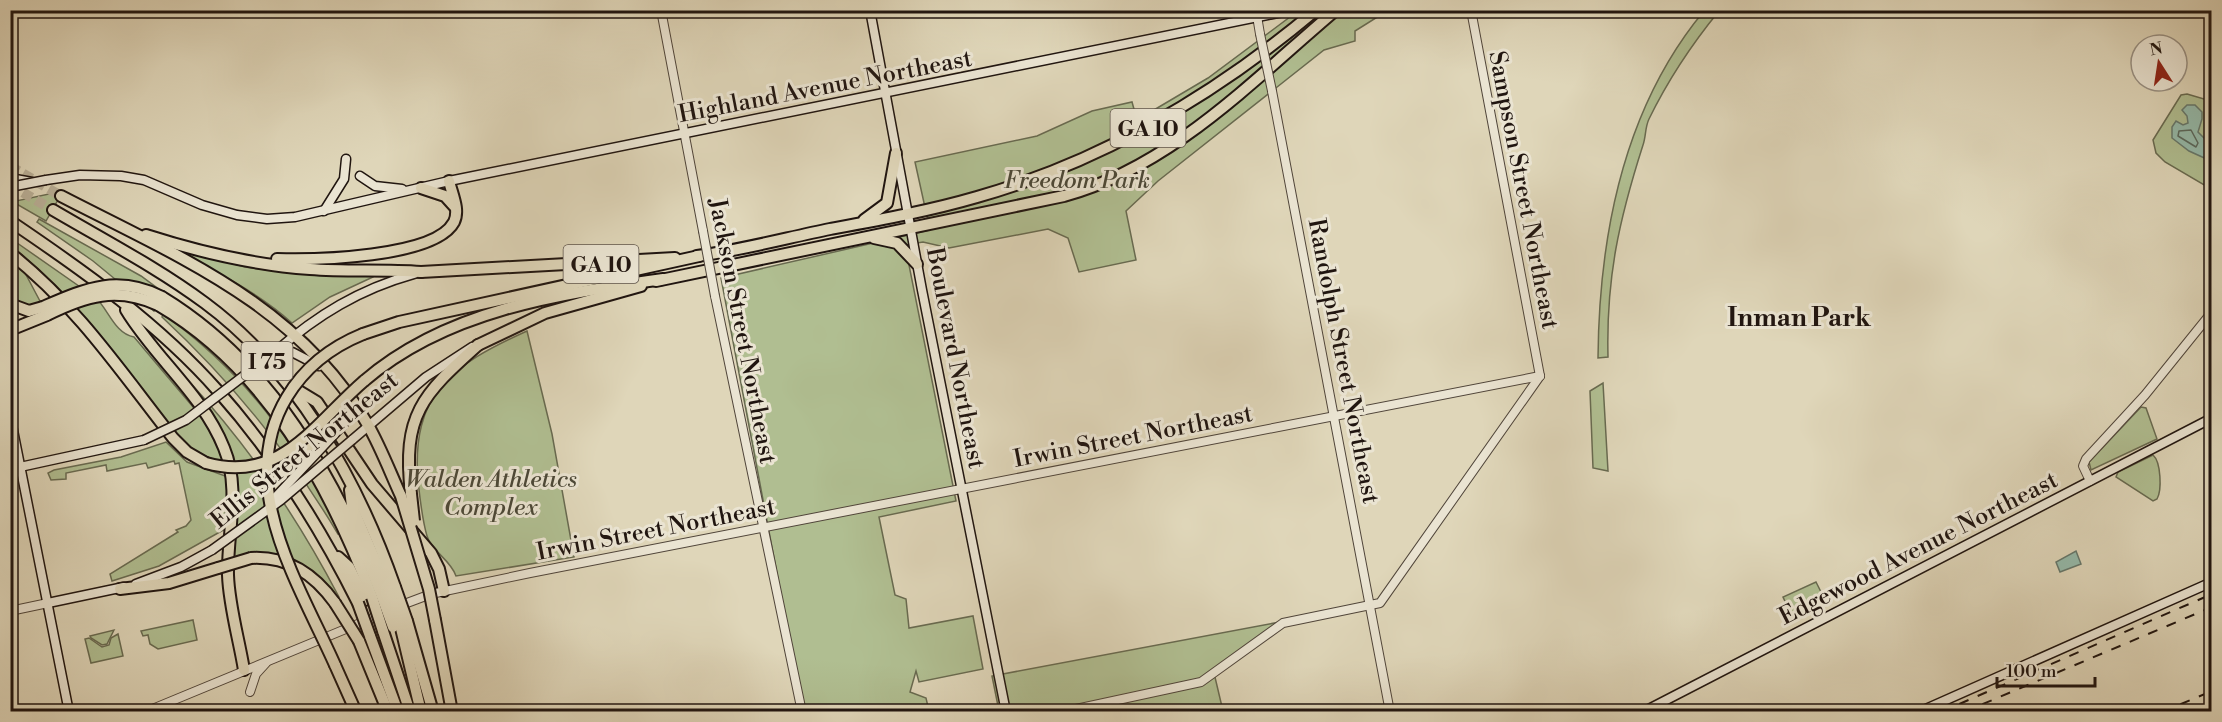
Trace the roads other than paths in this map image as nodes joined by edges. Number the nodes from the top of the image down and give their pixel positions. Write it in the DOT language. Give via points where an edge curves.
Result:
graph roads {
  1 [pos="661,10"];
  2 [pos="870,10"];
  3 [pos="1293,10"];
  4 [pos="1316,10"];
  5 [pos="1336,10"];
  6 [pos="1471,10"];
  7 [pos="1257,14"];
  8 [pos="885,94"];
  9 [pos="684,133"];
  10 [pos="896,153"];
  11 [pos="346,159"];
  12 [pos="360,176"];
  13 [pos="10,178"];
  14 [pos="449,181"];
  15 [pos="33,182"];
  16 [pos="10,187"];
  17 [pos="419,188"];
  18 [pos="10,193"];
  19 [pos="61,196"];
  20 [pos="456,208"];
  21 [pos="53,210"];
  22 [pos="324,211"];
  23 [pos="908,214"];
  24 [pos="10,221"];
  25 [pos="115,224"];
  26 [pos="855,224"];
  27 [pos="911,228"];
  28 [pos="865,237"];
  29 [pos="10,252"];
  30 [pos="699,256"];
  31 [pos="237,258"];
  32 [pos="917,264"];
  33 [pos="421,272"];
  34 [pos="663,279"];
  35 [pos="10,304"];
  36 [pos="123,304"];
  37 [pos="45,311"];
  38 [pos="2211,312"];
  39 [pos="10,330"];
  40 [pos="295,334"];
  41 [pos="478,345"];
  42 [pos="280,350"];
  43 [pos="331,374"];
  44 [pos="1540,376"];
  45 [pos="286,384"];
  46 [pos="345,390"];
  47 [pos="10,415"];
  48 [pos="1335,416"];
  49 [pos="2211,418"];
  50 [pos="368,425"];
  51 [pos="21,467"];
  52 [pos="10,469"];
  53 [pos="2090,481"];
  54 [pos="962,489"];
  55 [pos="406,495"];
  56 [pos="260,514"];
  57 [pos="764,528"];
  58 [pos="2211,582"];
  59 [pos="120,589"];
  60 [pos="444,591"];
  61 [pos="377,595"];
  62 [pos="48,603"];
  63 [pos="1370,607"];
  64 [pos="10,610"];
  65 [pos="392,628"];
  66 [pos="270,659"];
  67 [pos="247,668"];
  68 [pos="250,692"];
  69 [pos="69,711"];
  70 [pos="145,711"];
  71 [pos="356,711"];
  72 [pos="388,711"];
  73 [pos="398,711"];
  74 [pos="410,711"];
  75 [pos="421,711"];
  76 [pos="433,711"];
  77 [pos="452,711"];
  78 [pos="802,711"];
  79 [pos="1006,711"];
  80 [pos="1062,711"];
  81 [pos="1390,711"];
  82 [pos="1644,711"];
  83 [pos="1919,711"];
  1 -- 9 [label="street, Jackson Street Northeast"];
  2 -- 8 [label="main road, Boulevard Northeast"];
  3 -- 7 [label="main road, Highland Avenue Northeast"];
  4 -- 23 [label="highway, GA 10" via="1211,91 1111,147 1016,186"];
  5 -- 27 [label="highway, GA 10" via="1177,142 1135,169 1064,196"];
  6 -- 44 [label="street, Sampson Street Northeast"];
  7 -- 8 [label="main road, Highland Avenue Northeast"];
  7 -- 48 [label="street, Randolph Street Northeast, bridge"];
  8 -- 9 [label="main road, Highland Avenue Northeast"];
  8 -- 10 [label="main road, Boulevard Northeast"];
  9 -- 14 [label="main road, Highland Avenue Northeast"];
  9 -- 57 [label="street, Jackson Street Northeast, bridge"];
  10 -- 23 [label="main road, Boulevard Northeast"];
  10 -- 26 [label="highway" via="887,203"];
  11 -- 22 [label="main road" via="344,179"];
  12 -- 17 [label="main road" via="380,187"];
  13 -- 15 [label="main road"];
  14 -- 17 [label="main road, Highland Avenue Northeast"];
  14 -- 20 [label="highway"];
  15 -- 16 [label="main road, bridge"];
  15 -- 18 [label="main road, bridge"];
  15 -- 22 [label="main road, Highland Avenue Northeast, bridge" via="80,175 121,176 144,180 220,211 251,217 295,217"];
  17 -- 20 [label="highway" via="445,196"];
  17 -- 22 [label="main road, Highland Avenue Northeast"];
  19 -- 25 [label="highway"];
  20 -- 31 [label="highway" via="450,228 414,246 326,259"];
  21 -- 45 [label="highway, I 75" via="206,303 255,347"];
  23 -- 26 [label="highway, GA 10"];
  23 -- 27 [label="main road, Boulevard Northeast"];
  24 -- 36 [label="highway, I 75"];
  25 -- 31 [label="highway"];
  25 -- 40 [label="highway" via="242,292"];
  26 -- 30 [label="highway, GA 10"];
  27 -- 28 [label="highway, GA 10"];
  27 -- 32 [label="main road, Boulevard Northeast"];
  28 -- 32 [label="highway" via="897,243"];
  28 -- 34 [label="highway, GA 10"];
  29 -- 34 [label="highway, bridge" via="87,325 173,438 206,463 247,468 273,461 296,445 364,381 423,340 475,318"];
  30 -- 33 [label="highway, GA 10"];
  30 -- 71 [label="highway, bridge" via="399,322 329,351 295,384 279,411 267,452 268,491 276,529"];
  31 -- 33 [label="highway" via="312,269"];
  32 -- 54 [label="main road, Boulevard Northeast"];
  33 -- 40 [label="main road" via="346,299"];
  34 -- 41 [label="highway, GA 10" via="545,314"];
  35 -- 37 [label="highway" via="29,311"];
  36 -- 61 [label="highway, I 75" via="191,363 250,429 282,471 331,551"];
  36 -- 67 [label="highway" via="134,324 195,399 226,453 233,487 228,558 232,600"];
  37 -- 39 [label="highway"];
  37 -- 61 [label="highway, bridge" via="97,286 138,288 202,325 241,360 301,432 345,511"];
  38 -- 53 [label="street" via="2145,395 2086,459 2083,466"];
  40 -- 42 [label="main road"];
  40 -- 43 [label="highway"];
  41 -- 50 [label="main road, Ellis Street Northeast" via="426,376"];
  41 -- 55 [label="highway" via="433,387 417,413 408,456"];
  42 -- 43 [label="main road" via="300,356"];
  42 -- 51 [label="main road, bridge" via="186,420 144,440"];
  43 -- 46 [label="highway"];
  44 -- 48 [label="street, Irwin Street Northeast"];
  44 -- 63 [label="street" via="1380,603"];
  45 -- 60 [label="highway" via="317,402 372,484 431,553 440,568"];
  45 -- 61 [label="highway, I 75" via="350,481 371,524"];
  46 -- 50 [label="highway"];
  46 -- 56 [label="main road, bridge" via="351,408 344,425"];
  47 -- 51 [label="main road"];
  48 -- 54 [label="street, Irwin Street Northeast"];
  48 -- 63 [label="street, Randolph Street Northeast"];
  49 -- 53 [label="main road, Edgewood Avenue Northeast"];
  50 -- 55 [label="highway"];
  50 -- 56 [label="main road, Ellis Street Northeast, bridge"];
  51 -- 52 [label="street"];
  51 -- 62 [label="main road"];
  53 -- 82 [label="main road, Edgewood Avenue Northeast"];
  54 -- 57 [label="street, Irwin Street Northeast"];
  54 -- 79 [label="main road, Boulevard Northeast"];
  55 -- 77 [label="highway, bridge"];
  56 -- 59 [label="main road, Ellis Street Northeast, bridge" via="212,550 172,571"];
  57 -- 60 [label="street, Irwin Street Northeast"];
  57 -- 78 [label="street, Jackson Street Northeast"];
  58 -- 83 [label="main road"];
  59 -- 62 [label="main road, Ellis Street Northeast"];
  59 -- 72 [label="highway, bridge" via="169,583 250,558 268,558 299,567 335,603 359,641"];
  60 -- 66 [label="street, Irwin Street Northeast"];
  61 -- 65 [label="highway, bridge"];
  61 -- 65 [label="highway, I 75, bridge"];
  61 -- 73 [label="highway, I 75, bridge" via="370,636"];
  62 -- 64 [label="street, Ellis Street Northeast"];
  62 -- 69 [label="main road"];
  63 -- 80 [label="street" via="1283,623 1216,673 1193,685"];
  63 -- 81 [label="street, Randolph Street Northeast"];
  65 -- 74 [label="highway"];
  65 -- 75 [label="highway"];
  65 -- 76 [label="highway, I 75"];
  66 -- 67 [label="street, Irwin Street Northeast"];
  66 -- 68 [label="street" via="256,674"];
  67 -- 70 [label="street, Irwin Street Northeast"];
}
